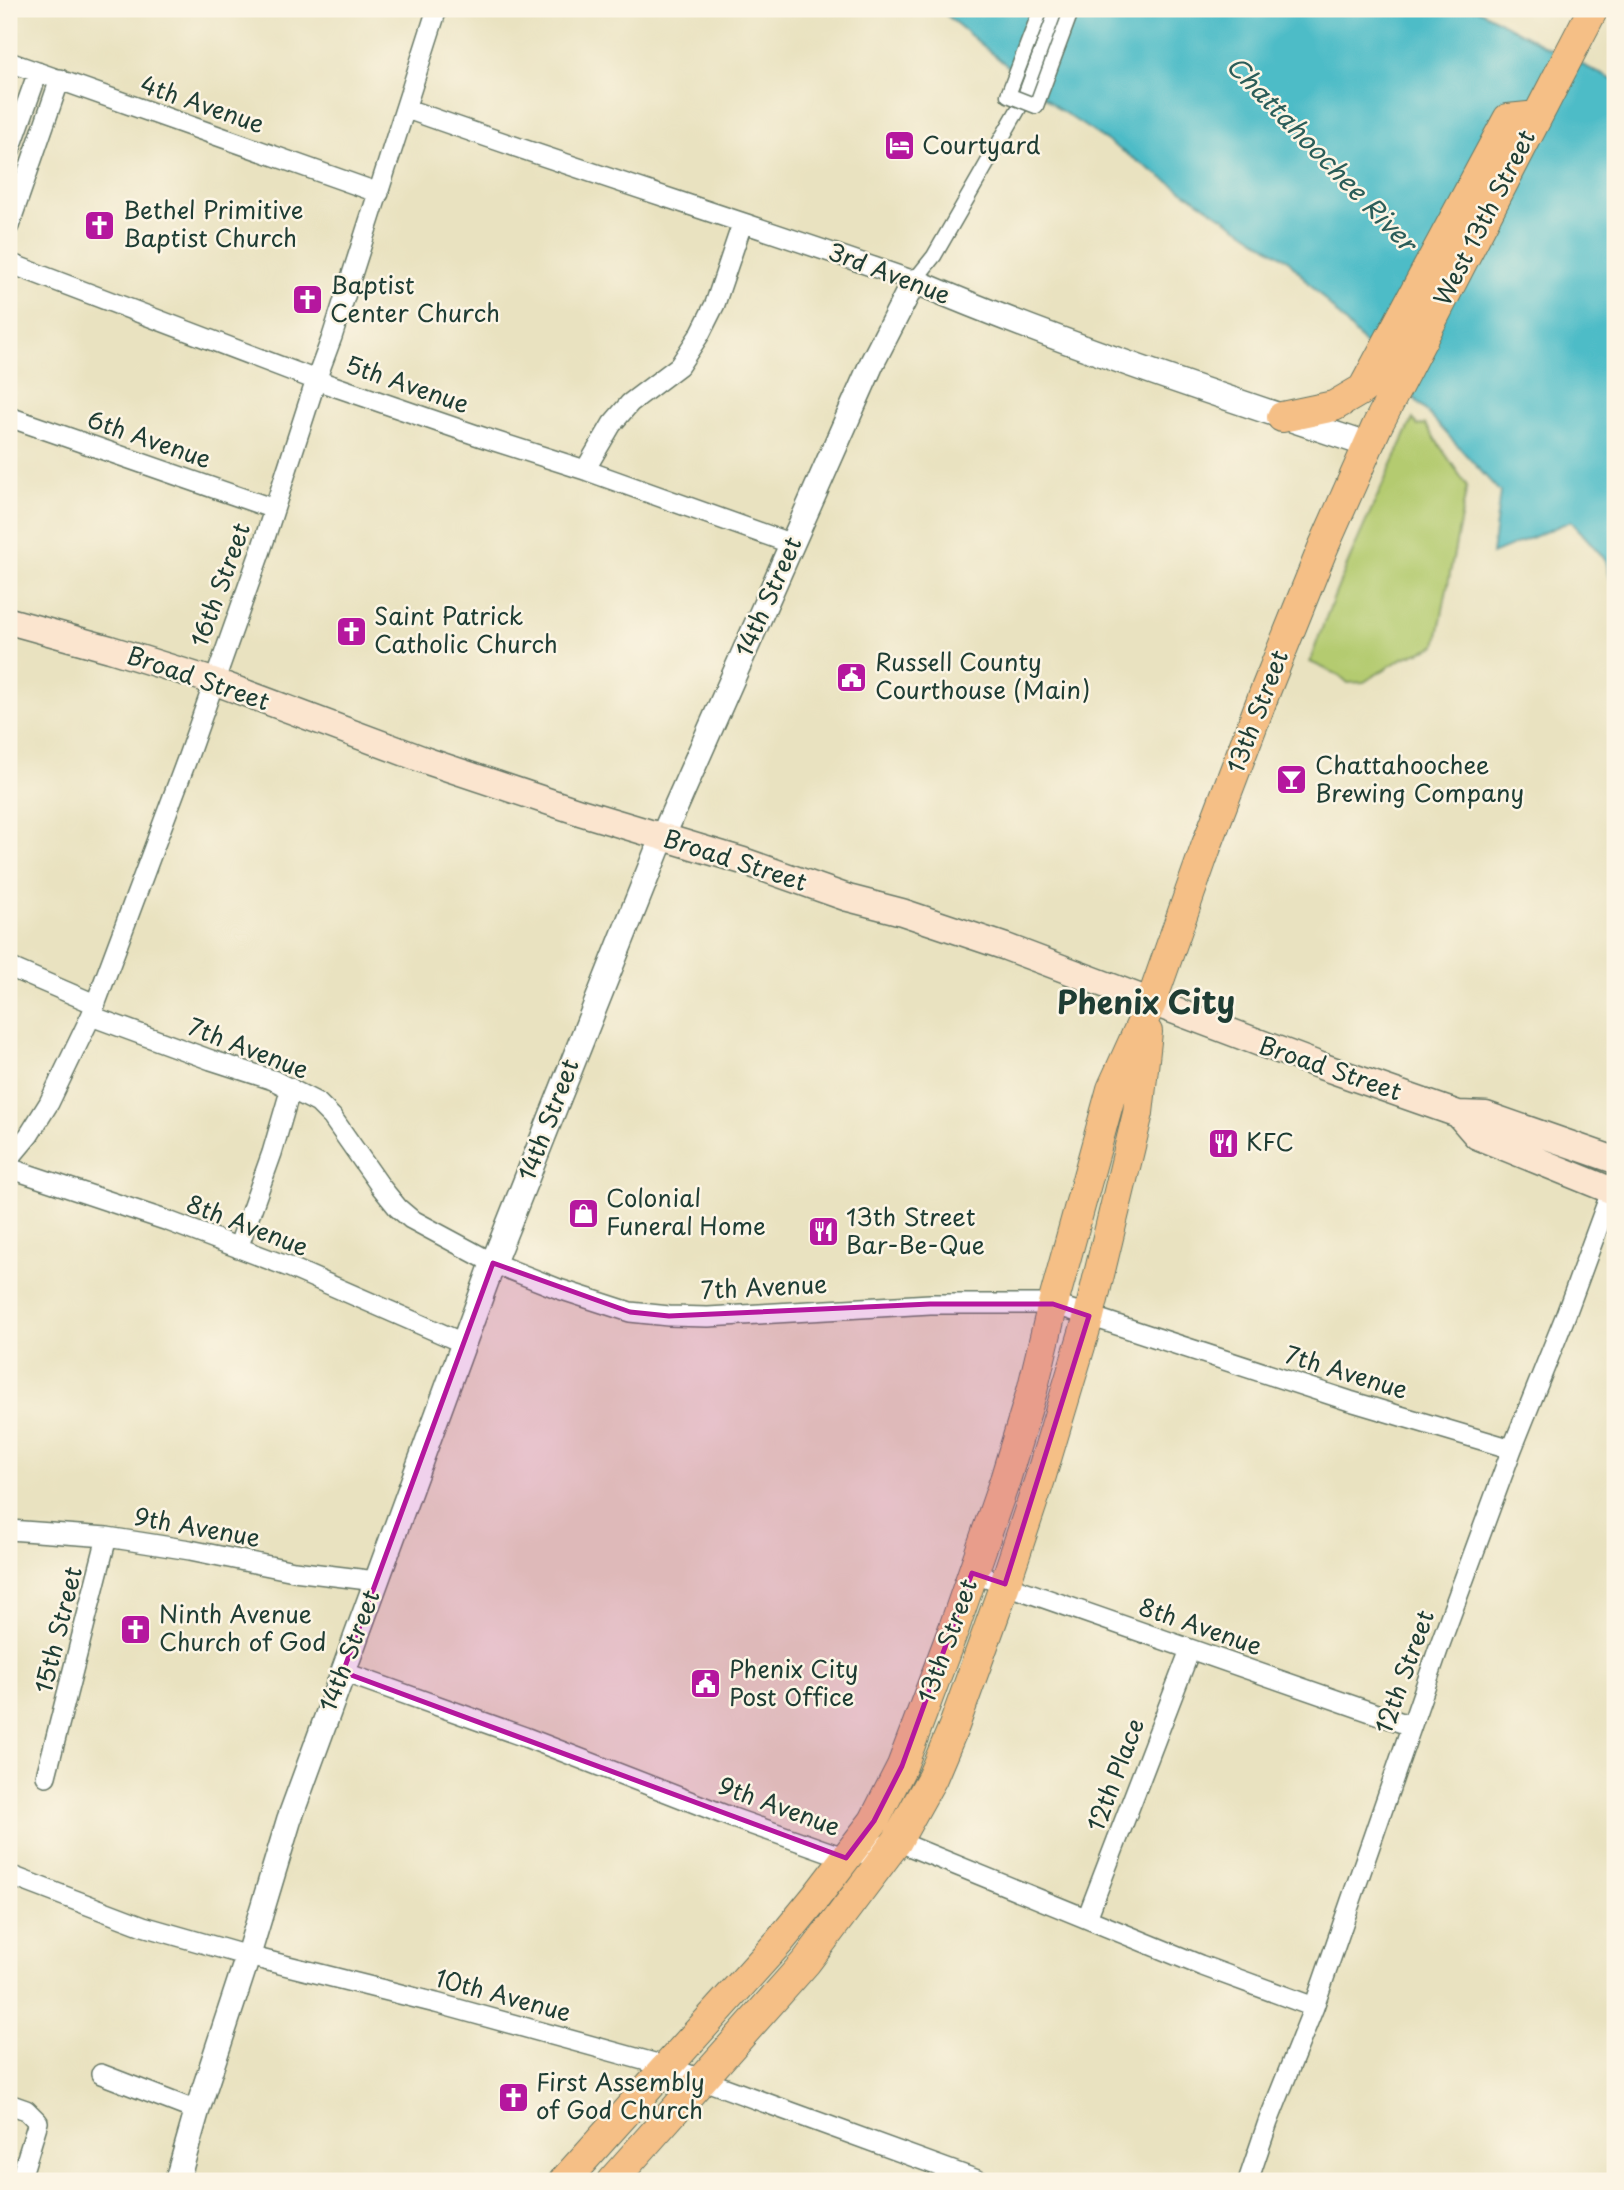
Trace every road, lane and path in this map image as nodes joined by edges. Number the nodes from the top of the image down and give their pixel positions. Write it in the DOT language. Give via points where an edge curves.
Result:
graph roads {
  1 [pos="437,9"];
  2 [pos="1041,9"];
  3 [pos="1057,9"];
  4 [pos="1072,9"];
  5 [pos="1592,9"];
  6 [pos="9,62"];
  7 [pos="38,72"];
  8 [pos="60,79"];
  9 [pos="407,109"];
  10 [pos="1537,116"];
  11 [pos="9,153"];
  12 [pos="380,193"];
  13 [pos="742,224"];
  14 [pos="9,226"];
  15 [pos="9,263"];
  16 [pos="915,281"];
  17 [pos="316,380"];
  18 [pos="9,416"];
  19 [pos="1282,417"];
  20 [pos="1372,436"];
  21 [pos="585,470"];
  22 [pos="274,509"];
  23 [pos="792,544"];
  24 [pos="9,621"];
  25 [pos="213,681"];
  26 [pos="662,838"];
  27 [pos="9,967"];
  28 [pos="1151,1003"];
  29 [pos="93,1010"];
  30 [pos="292,1088"];
  31 [pos="1458,1114"];
  32 [pos="9,1158"];
  33 [pos="1615,1160"];
  34 [pos="9,1168"];
  35 [pos="1614,1188"];
  36 [pos="238,1248"];
  37 [pos="493,1263"];
  38 [pos="1053,1304"];
  39 [pos="1089,1316"];
  40 [pos="463,1343"];
  41 [pos="1511,1449"];
  42 [pos="9,1530"];
  43 [pos="107,1537"];
  44 [pos="972,1573"];
  45 [pos="376,1581"];
  46 [pos="1005,1584"];
  47 [pos="1190,1650"];
  48 [pos="342,1672"];
  49 [pos="1411,1726"];
  50 [pos="46,1776"];
  51 [pos="897,1842"];
  52 [pos="846,1858"];
  53 [pos="9,1875"];
  54 [pos="1087,1918"];
  55 [pos="248,1956"];
  56 [pos="1314,2007"];
  57 [pos="666,2066"];
  58 [pos="101,2074"];
  59 [pos="702,2080"];
  60 [pos="9,2104"];
  61 [pos="197,2112"];
  62 [pos="951,2177"];
  63 [pos="20,2181"];
  64 [pos="177,2181"];
  65 [pos="564,2181"];
  66 [pos="612,2181"];
  67 [pos="980,2181"];
  68 [pos="1248,2181"];
  1 -- 9 [label="street, 16th Street"];
  2 -- 4 [label="street, bridge" via="1008,95 1036,106"];
  3 -- 16 [label="street, 14th Street" via="1023,101"];
  5 -- 10 [label="main road, West 13th Street"];
  6 -- 7 [label="street, 4th Avenue"];
  7 -- 8 [label="street, 4th Avenue"];
  7 -- 11 [label="street"];
  8 -- 12 [label="street, 4th Avenue"];
  8 -- 14 [label="street"];
  9 -- 12 [label="street, 16th Street"];
  9 -- 13 [label="street, 3rd Avenue"];
  10 -- 19 [label="main road" via="1508,119 1363,389 1334,406"];
  10 -- 20 [label="main road, West 13th Street"];
  12 -- 17 [label="street, 16th Street"];
  13 -- 16 [label="street, 3rd Avenue"];
  13 -- 21 [label="street" via="700,334 679,366 630,403 612,424"];
  15 -- 17 [label="street, 5th Avenue"];
  16 -- 19 [label="street, 3rd Avenue" via="996,316"];
  16 -- 23 [label="street, 14th Street" via="872,363"];
  17 -- 21 [label="street, 5th Avenue"];
  17 -- 22 [label="street, 16th Street"];
  18 -- 22 [label="street, 6th Avenue"];
  19 -- 20 [label="street, 3rd Avenue"];
  20 -- 28 [label="main road, 13th Street" via="1266,689"];
  21 -- 23 [label="street, 5th Avenue"];
  22 -- 25 [label="street, 16th Street"];
  23 -- 26 [label="street, 14th Street"];
  24 -- 25 [label="main road, Broad Street"];
  25 -- 26 [label="main road, Broad Street" via="383,746"];
  25 -- 29 [label="street, 16th Street"];
  26 -- 28 [label="main road, Broad Street" via="1006,947"];
  26 -- 37 [label="street, 14th Street"];
  27 -- 29 [label="street, 7th Avenue"];
  28 -- 31 [label="main road, Broad Street"];
  28 -- 38 [label="main road, 13th Street" via="1112,1089"];
  28 -- 39 [label="main road, 13th Street" via="1138,1113"];
  29 -- 30 [label="street, 7th Avenue"];
  29 -- 32 [label="street, 16th Street" via="49,1103"];
  30 -- 36 [label="street"];
  30 -- 37 [label="street, 7th Avenue" via="331,1117 398,1208"];
  31 -- 33 [label="main road, Broad Street" via="1486,1115"];
  31 -- 35 [label="main road, Broad Street" via="1477,1136"];
  34 -- 36 [label="street, 8th Avenue"];
  35 -- 41 [label="street, 12th Street"];
  36 -- 40 [label="street, 8th Avenue"];
  37 -- 38 [label="street, 7th Avenue" via="630,1312 669,1317 930,1304"];
  37 -- 40 [label="street, 14th Street"];
  38 -- 39 [label="street, 7th Avenue"];
  38 -- 44 [label="main road, 13th Street" via="1032,1391"];
  39 -- 41 [label="street, 7th Avenue"];
  39 -- 46 [label="main road, 13th Street"];
  40 -- 45 [label="street, 14th Street"];
  41 -- 49 [label="street, 12th Street"];
  42 -- 43 [label="street, 9th Avenue"];
  43 -- 45 [label="street, 9th Avenue"];
  43 -- 50 [label="street, 15th Street"];
  44 -- 46 [label="street, 8th Avenue"];
  44 -- 52 [label="main road, 13th Street" via="902,1766 874,1821"];
  45 -- 48 [label="street, 14th Street"];
  46 -- 47 [label="street, 8th Avenue"];
  46 -- 51 [label="main road, 13th Street" via="936,1768"];
  47 -- 49 [label="street, 8th Avenue"];
  47 -- 54 [label="street, 12th Place"];
  48 -- 52 [label="street, 9th Avenue"];
  48 -- 55 [label="street, 14th Street" via="289,1820"];
  49 -- 56 [label="street, 12th Street"];
  51 -- 52 [label="street, 9th Avenue"];
  51 -- 54 [label="street"];
  51 -- 59 [label="main road, 13th Street" via="806,1962"];
  52 -- 57 [label="main road, 13th Street" via="779,1942"];
  53 -- 55 [label="street, 10th Avenue" via="142,1926"];
  54 -- 56 [label="street"];
  55 -- 57 [label="street, 10th Avenue"];
  55 -- 61 [label="street, 14th Street"];
  56 -- 68 [label="street, 12th Street"];
  57 -- 59 [label="street, 10th Avenue"];
  57 -- 65 [label="main road, 13th Street"];
  58 -- 61 [label="street"];
  59 -- 62 [label="street, 10th Avenue"];
  59 -- 66 [label="main road, 13th Street"];
  60 -- 63 [label="street" via="26,2110 38,2122"];
  61 -- 64 [label="street, 14th Street"];
  62 -- 67 [label="street, 10th Avenue"];
}
